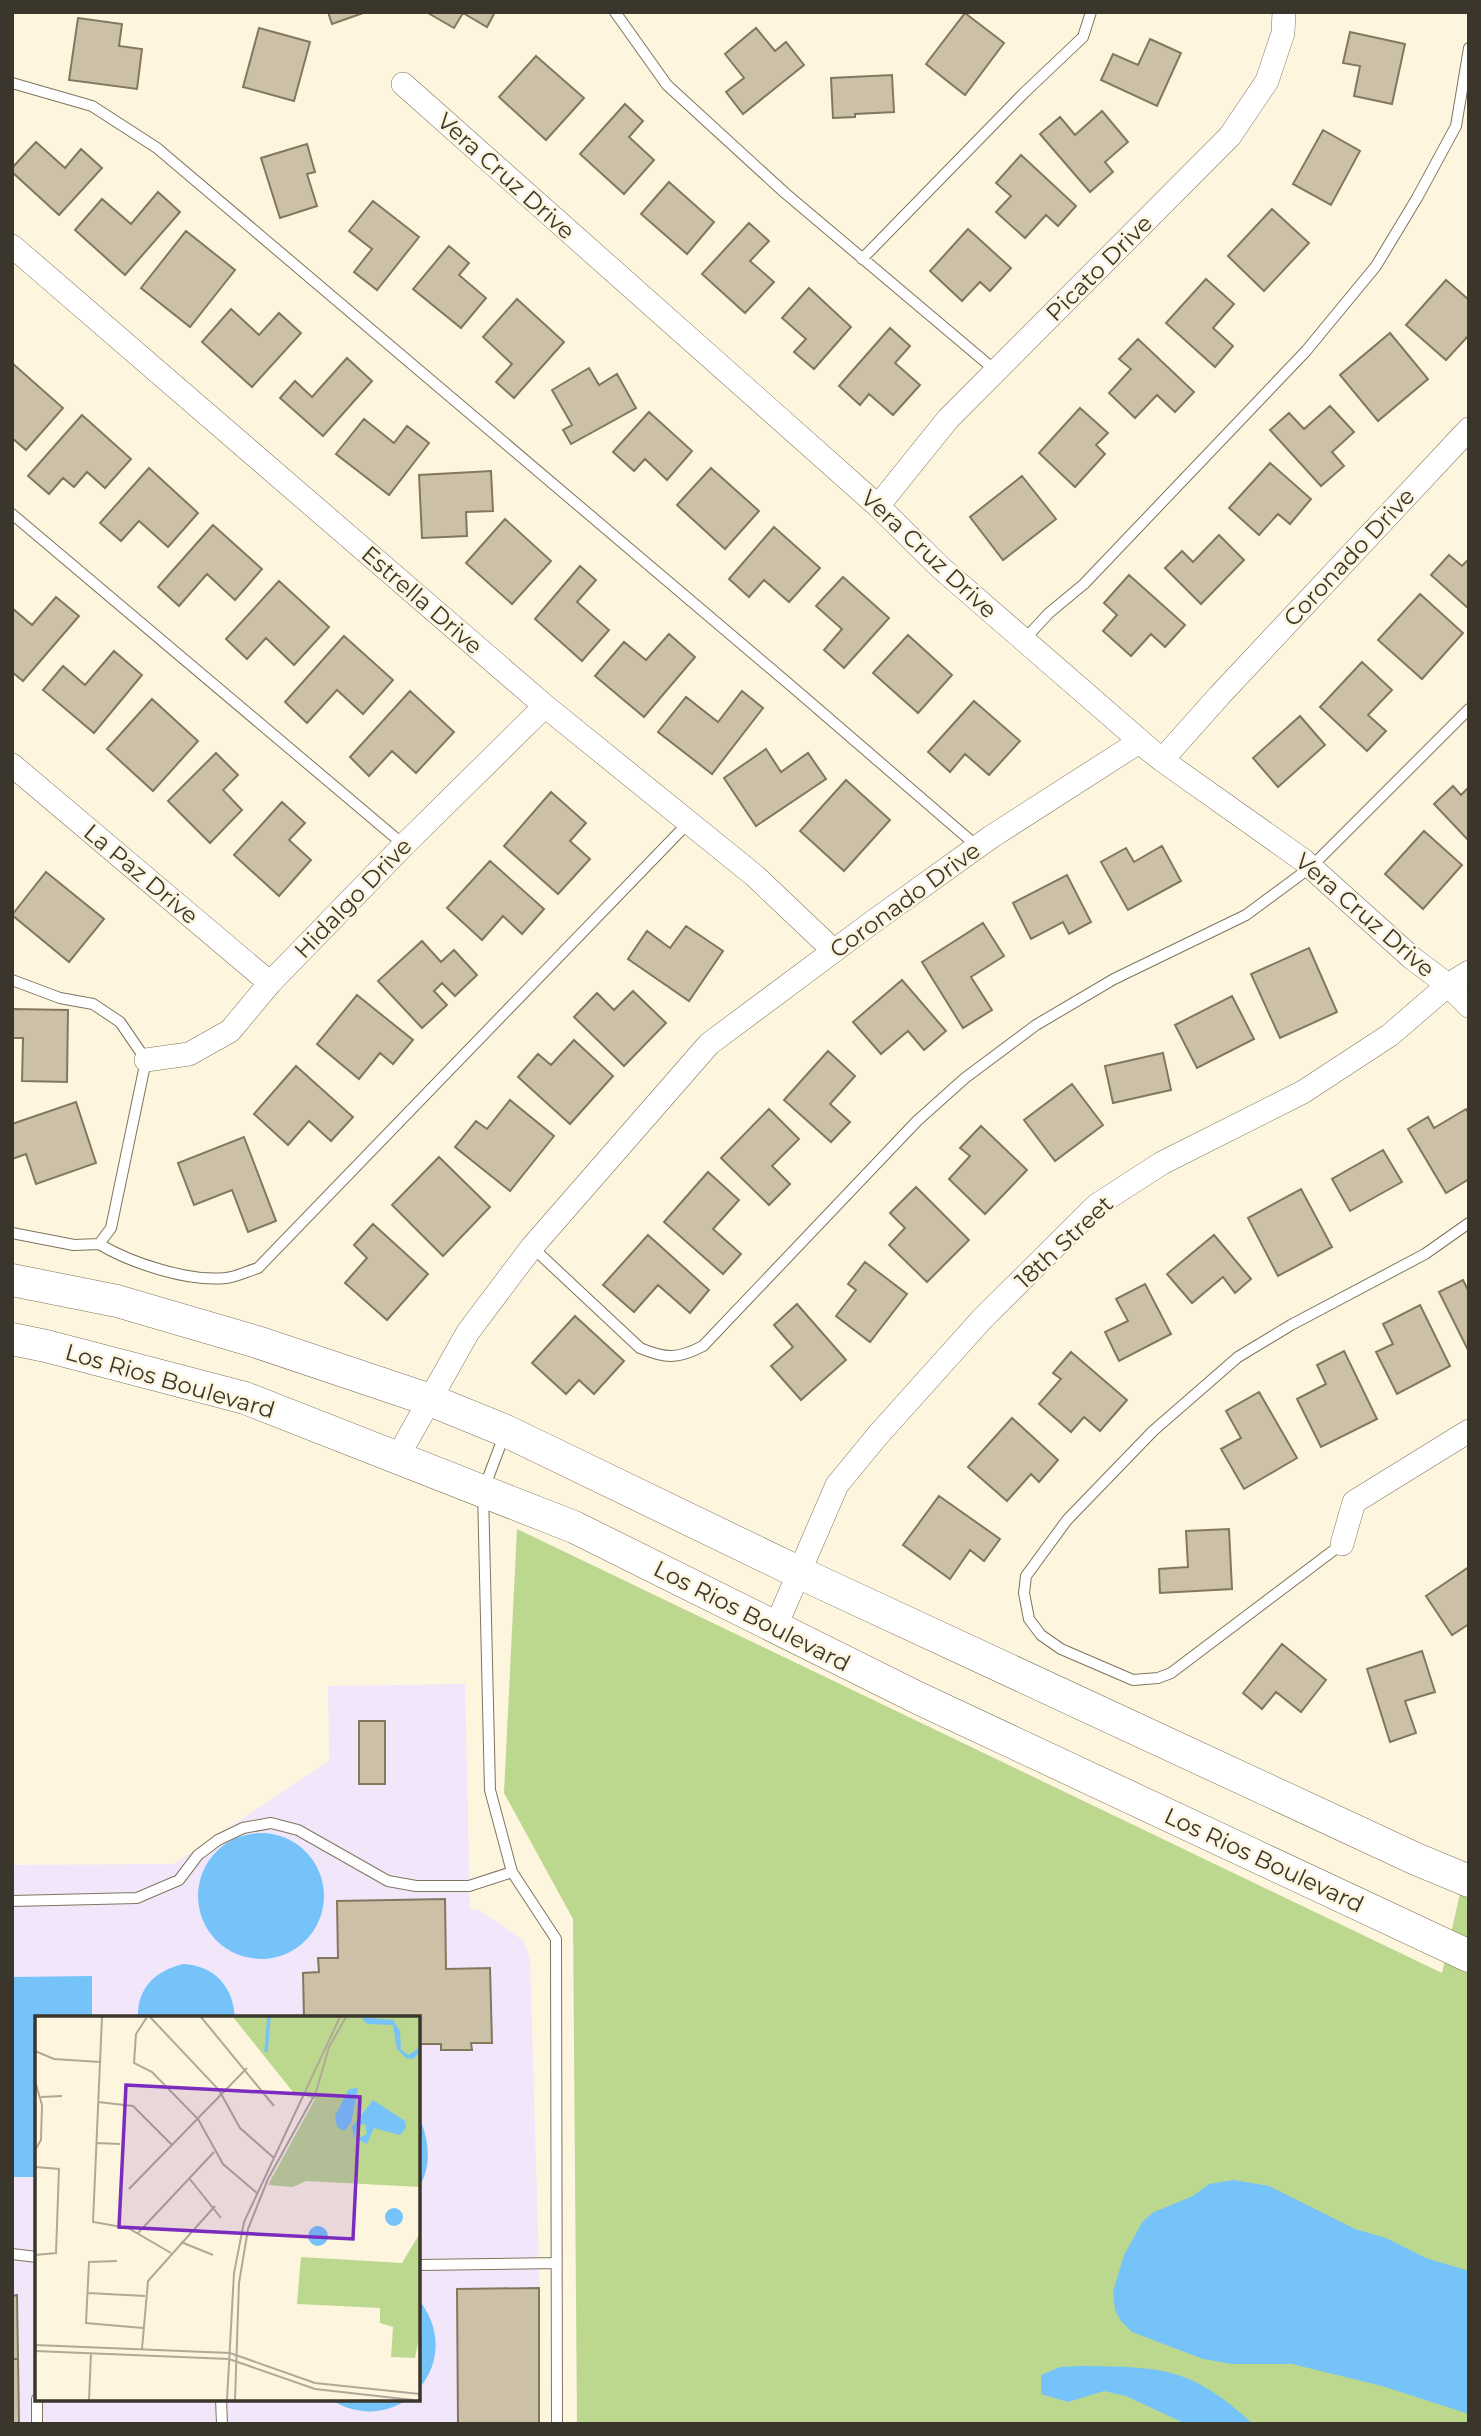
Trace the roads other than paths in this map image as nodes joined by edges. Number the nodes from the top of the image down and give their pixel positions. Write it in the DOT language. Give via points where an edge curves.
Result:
graph roads {
  1 [pos="615,12"];
  2 [pos="1091,12"];
  3 [pos="1284,12"];
  4 [pos="1469,48"];
  5 [pos="12,83"];
  6 [pos="402,84"];
  7 [pos="12,246"];
  8 [pos="862,259"];
  9 [pos="996,371"];
  10 [pos="1469,429"];
  11 [pos="878,506"];
  12 [pos="12,514"];
  13 [pos="1023,640"];
  14 [pos="545,706"];
  15 [pos="1469,709"];
  16 [pos="1162,760"];
  17 [pos="12,765"];
  18 [pos="689,822"];
  19 [pos="404,845"];
  20 [pos="978,847"];
  21 [pos="1311,867"];
  22 [pos="834,951"];
  23 [pos="1469,972"];
  24 [pos="12,980"];
  25 [pos="270,984"];
  26 [pos="1448,985"];
  27 [pos="1469,1006"];
  28 [pos="146,1060"];
  29 [pos="1469,1223"];
  30 [pos="12,1233"];
  31 [pos="99,1244"];
  32 [pos="533,1247"];
  33 [pos="12,1280"];
  34 [pos="12,1339"];
  35 [pos="430,1400"];
  36 [pos="506,1430"];
  37 [pos="1469,1431"];
  38 [pos="397,1458"];
  39 [pos="482,1491"];
  40 [pos="1342,1544"];
  41 [pos="800,1573"];
  42 [pos="775,1628"];
  43 [pos="512,1872"];
  44 [pos="1469,1881"];
  45 [pos="12,1900"];
  46 [pos="1469,1956"];
  47 [pos="12,2254"];
  48 [pos="35,2257"];
  49 [pos="556,2263"];
  50 [pos="420,2265"];
  51 [pos="37,2401"];
  52 [pos="221,2401"];
  53 [pos="37,2424"];
  54 [pos="222,2424"];
  55 [pos="556,2424"];
  1 -- 8 [label="lane" via="667,85"];
  2 -- 8 [label="lane" via="1083,37"];
  3 -- 9 [label="street, Picato Drive" via="1283,33 1267,81 1230,136"];
  4 -- 13 [label="lane" via="1456,126 1376,266 1306,351 1084,584"];
  5 -- 20 [label="lane" via="92,106 158,148"];
  6 -- 11 [label="street, Vera Cruz Drive"];
  7 -- 14 [label="street, Estrella Drive"];
  8 -- 9 [label="lane"];
  9 -- 11 [label="street, Picato Drive" via="948,419"];
  10 -- 16 [label="street, Coronado Drive"];
  11 -- 13 [label="street, Vera Cruz Drive"];
  12 -- 19 [label="lane"];
  13 -- 16 [label="street, Vera Cruz Drive"];
  14 -- 18 [label="street, Estrella Drive"];
  14 -- 19 [label="street, Hidalgo Drive"];
  15 -- 21 [label="lane"];
  16 -- 20 [label="street, Coronado Drive" via="1139,742"];
  16 -- 21 [label="street, Vera Cruz Drive"];
  17 -- 25 [label="street, La Paz Drive"];
  18 -- 22 [label="street, Estrella Drive" via="755,876"];
  18 -- 31 [label="lane" via="258,1268 226,1278 188,1275 125,1259"];
  19 -- 25 [label="street, Hidalgo Drive"];
  20 -- 22 [label="street, Coronado Drive"];
  21 -- 26 [label="street, Vera Cruz Drive"];
  21 -- 32 [label="lane" via="1246,915 1114,979 1036,1025 965,1078 917,1121 703,1346 685,1356 661,1356 640,1348"];
  22 -- 32 [label="street, Coronado Drive" via="709,1044"];
  23 -- 26 [label="street, 18th Street"];
  24 -- 28 [label="lane" via="60,998 93,1004 120,1022"];
  25 -- 28 [label="street, Hidalgo Drive" via="230,1031 188,1055"];
  26 -- 27 [label="street, Vera Cruz Drive"];
  26 -- 41 [label="street, 18th Street" via="1390,1035 1303,1092 1162,1163 1097,1205 983,1318 878,1435 837,1486"];
  28 -- 31 [label="lane" via="111,1228"];
  29 -- 40 [label="lane" via="1425,1254 1238,1357 1171,1415 1067,1520 1026,1576 1029,1619 1061,1649 1133,1680 1158,1678 1171,1673"];
  30 -- 31 [label="lane" via="74,1245"];
  32 -- 35 [label="street, Coronado Drive" via="468,1332"];
  33 -- 35 [label="main road" via="117,1301"];
  34 -- 38 [label="main road, Los Rios Boulevard" via="245,1398"];
  35 -- 36 [label="main road"];
  35 -- 38 [label="street, Coronado Drive"];
  36 -- 39 [label="lane"];
  36 -- 41 [label="main road"];
  37 -- 40 [label="street" via="1354,1502"];
  38 -- 39 [label="main road, Los Rios Boulevard"];
  39 -- 42 [label="main road, Los Rios Boulevard" via="574,1527"];
  39 -- 43 [label="lane" via="490,1790"];
  41 -- 42 [label="street, 18th Street"];
  41 -- 44 [label="main road"];
  42 -- 46 [label="main road, Los Rios Boulevard"];
  43 -- 45 [label="lane" via="469,1886 388,1881 298,1830 271,1824 243,1828 218,1840 198,1855 179,1880 137,1898"];
  43 -- 49 [label="lane" via="556,1939"];
  47 -- 48 [label="lane"];
  49 -- 50 [label="lane"];
  49 -- 55 [label="lane"];
  51 -- 53 [label="lane"];
  52 -- 54 [label="lane"];
}
